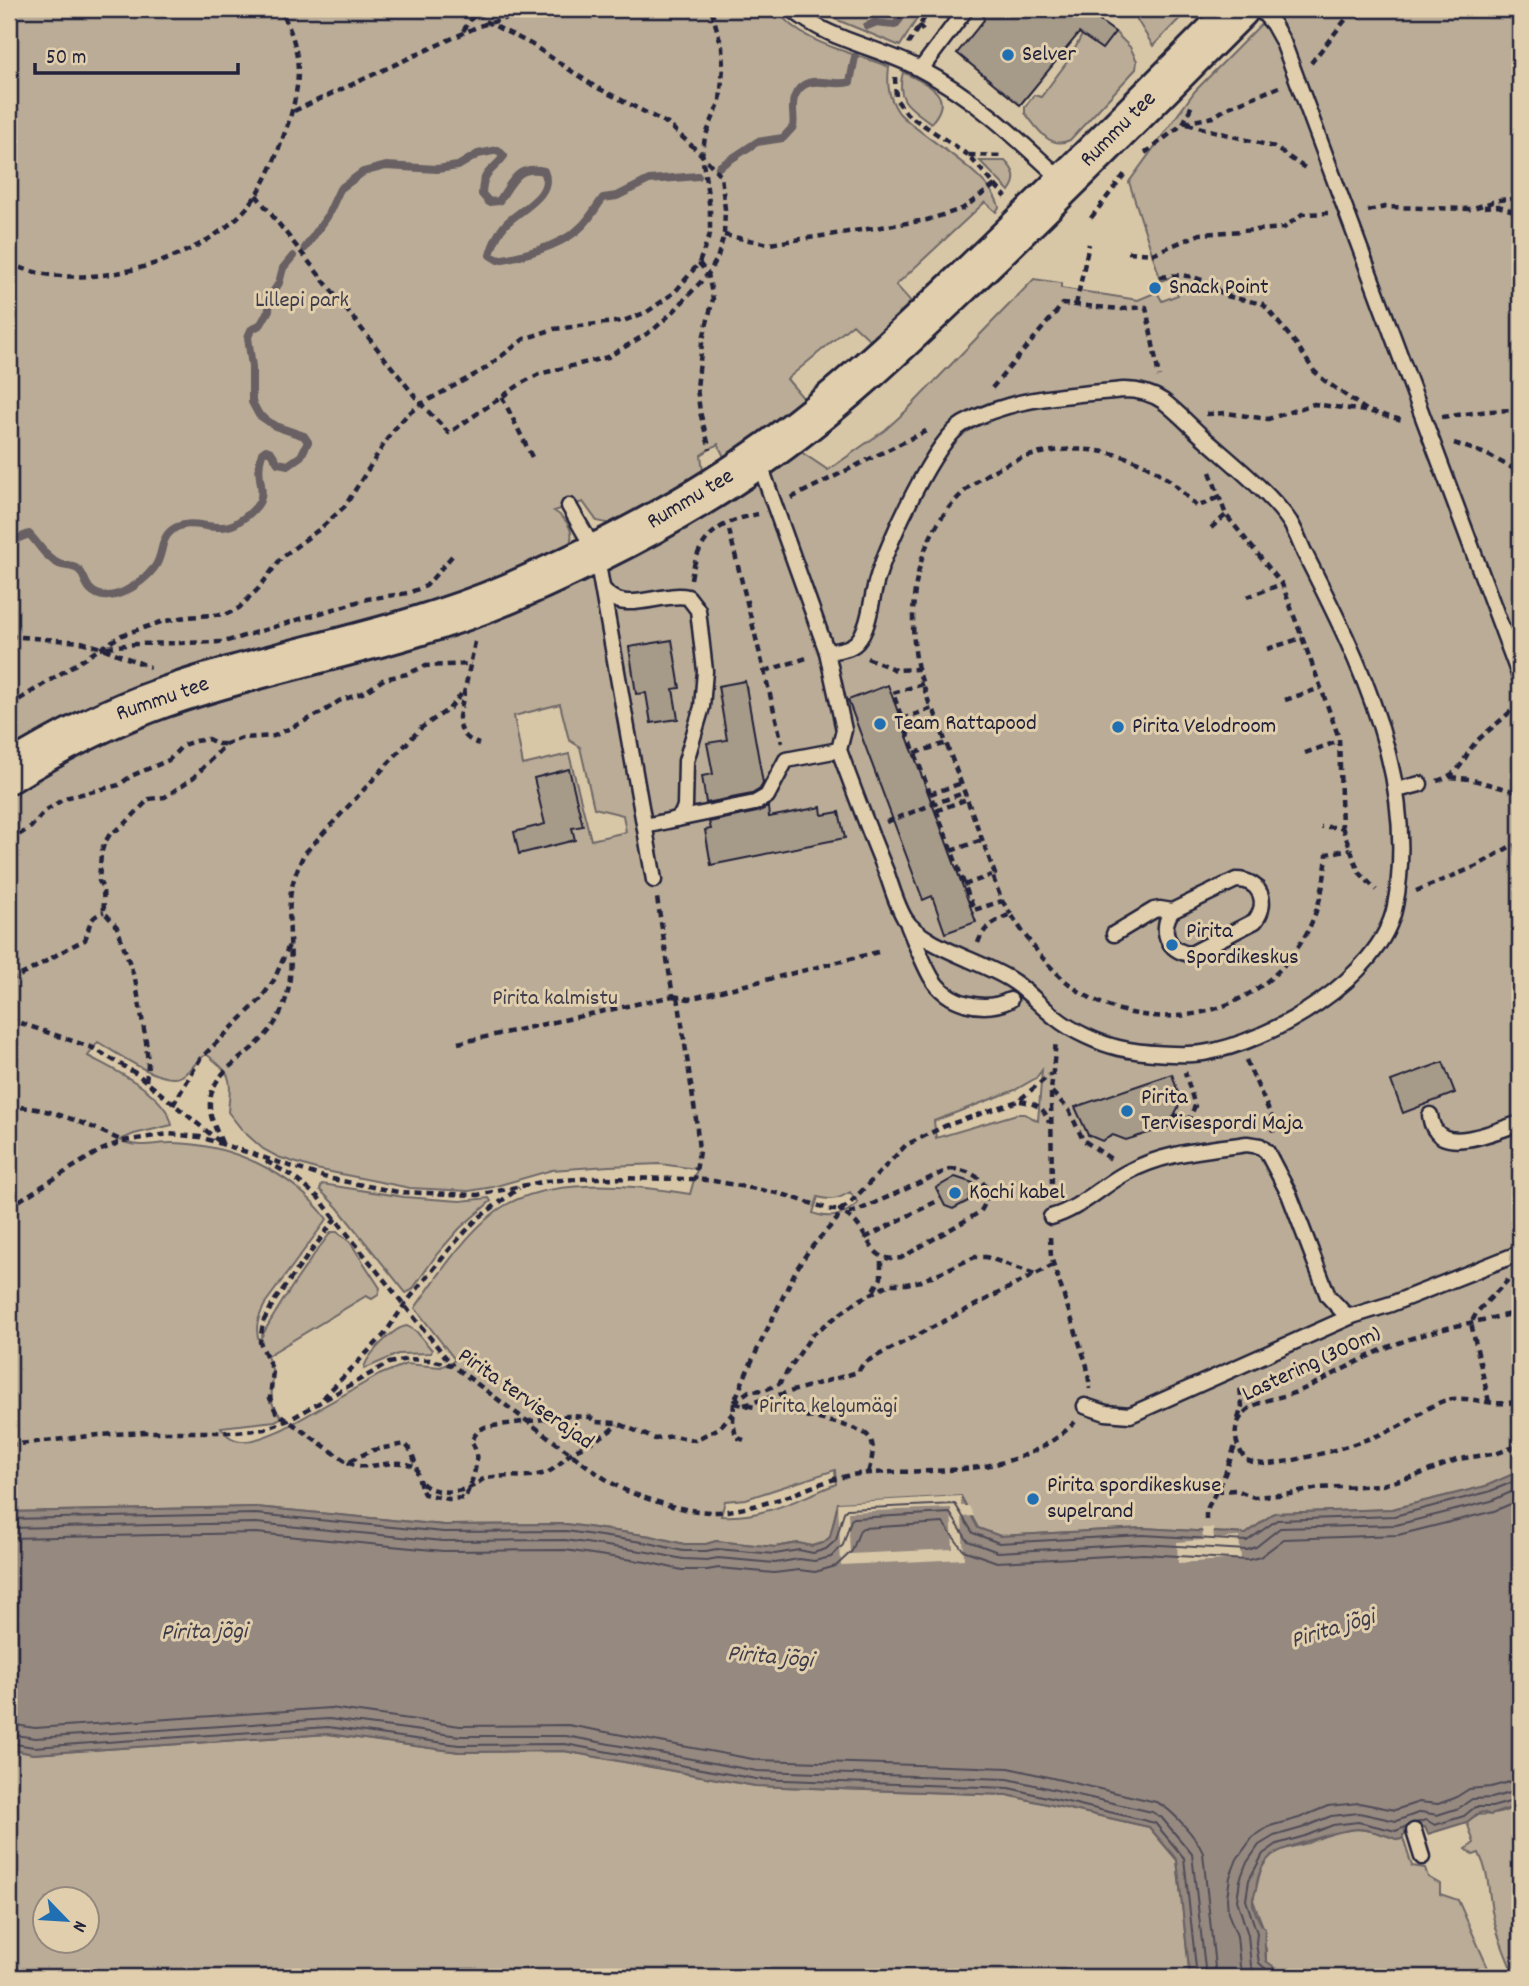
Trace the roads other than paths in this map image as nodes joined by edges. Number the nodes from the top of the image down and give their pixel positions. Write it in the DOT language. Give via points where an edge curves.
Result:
graph roads {
  1 [pos="792,9"];
  2 [pos="966,9"];
  3 [pos="1239,9"];
  4 [pos="1260,9"];
  5 [pos="921,69"];
  6 [pos="1066,183"];
  7 [pos="757,459"];
  8 [pos="569,506"];
  9 [pos="596,553"];
  10 [pos="604,590"];
  11 [pos="827,652"];
  12 [pos="1520,677"];
  13 [pos="839,750"];
  14 [pos="9,773"];
  15 [pos="1420,784"];
  16 [pos="1397,790"];
  17 [pos="677,819"];
  18 [pos="645,825"];
  19 [pos="654,880"];
  20 [pos="1172,911"];
  21 [pos="906,921"];
  22 [pos="1114,934"];
  23 [pos="1010,1000"];
  24 [pos="1430,1115"];
  25 [pos="1520,1124"];
  26 [pos="1051,1217"];
  27 [pos="1515,1255"];
  28 [pos="1352,1316"];
  29 [pos="1085,1406"];
  30 [pos="1414,1831"];
  31 [pos="1422,1857"];
  1 -- 5 [label="lane" via="806,21"];
  2 -- 5 [label="lane"];
  3 -- 6 [label="main road, Rummu tee"];
  4 -- 12 [label="lane" via="1283,42"];
  5 -- 6 [label="lane" via="1006,127"];
  6 -- 7 [label="main road, Rummu tee" via="881,358"];
  7 -- 9 [label="main road, Rummu tee"];
  7 -- 11 [label="lane"];
  8 -- 9 [label="lane"];
  9 -- 10 [label="lane"];
  9 -- 14 [label="main road, Rummu tee" via="478,606 162,698 105,720"];
  10 -- 17 [label="lane" via="615,600 630,602 688,597 698,610 705,686 686,761 685,806"];
  10 -- 18 [label="lane"];
  11 -- 13 [label="lane" via="844,730"];
  11 -- 16 [label="lane" via="857,642 877,577 902,519 934,457 960,426 1041,399 1138,390 1168,406 1249,478 1289,522 1365,682 1387,742"];
  13 -- 17 [label="lane" via="786,761 767,796 755,803"];
  13 -- 21 [label="lane"];
  15 -- 16 [label="lane"];
  16 -- 21 [label="lane" via="1394,909 1380,940 1345,982 1291,1019 1226,1048 1180,1054 1121,1049 1058,1021 1018,984 932,941"];
  17 -- 18 [label="lane"];
  18 -- 19 [label="lane"];
  20 -- 20 [label="lane" via="1236,880 1257,887 1262,898 1255,921 1191,954 1176,949 1166,938"];
  20 -- 22 [label="lane" via="1154,911"];
  21 -- 23 [label="lane" via="931,976 944,992 982,1007"];
  24 -- 25 [label="lane" via="1436,1133 1455,1140"];
  26 -- 28 [label="lane" via="1164,1156 1260,1146 1289,1194 1328,1296"];
  27 -- 28 [label="lane"];
  28 -- 29 [label="lane" via="1130,1415"];
  30 -- 31 [label="lane"];
}
